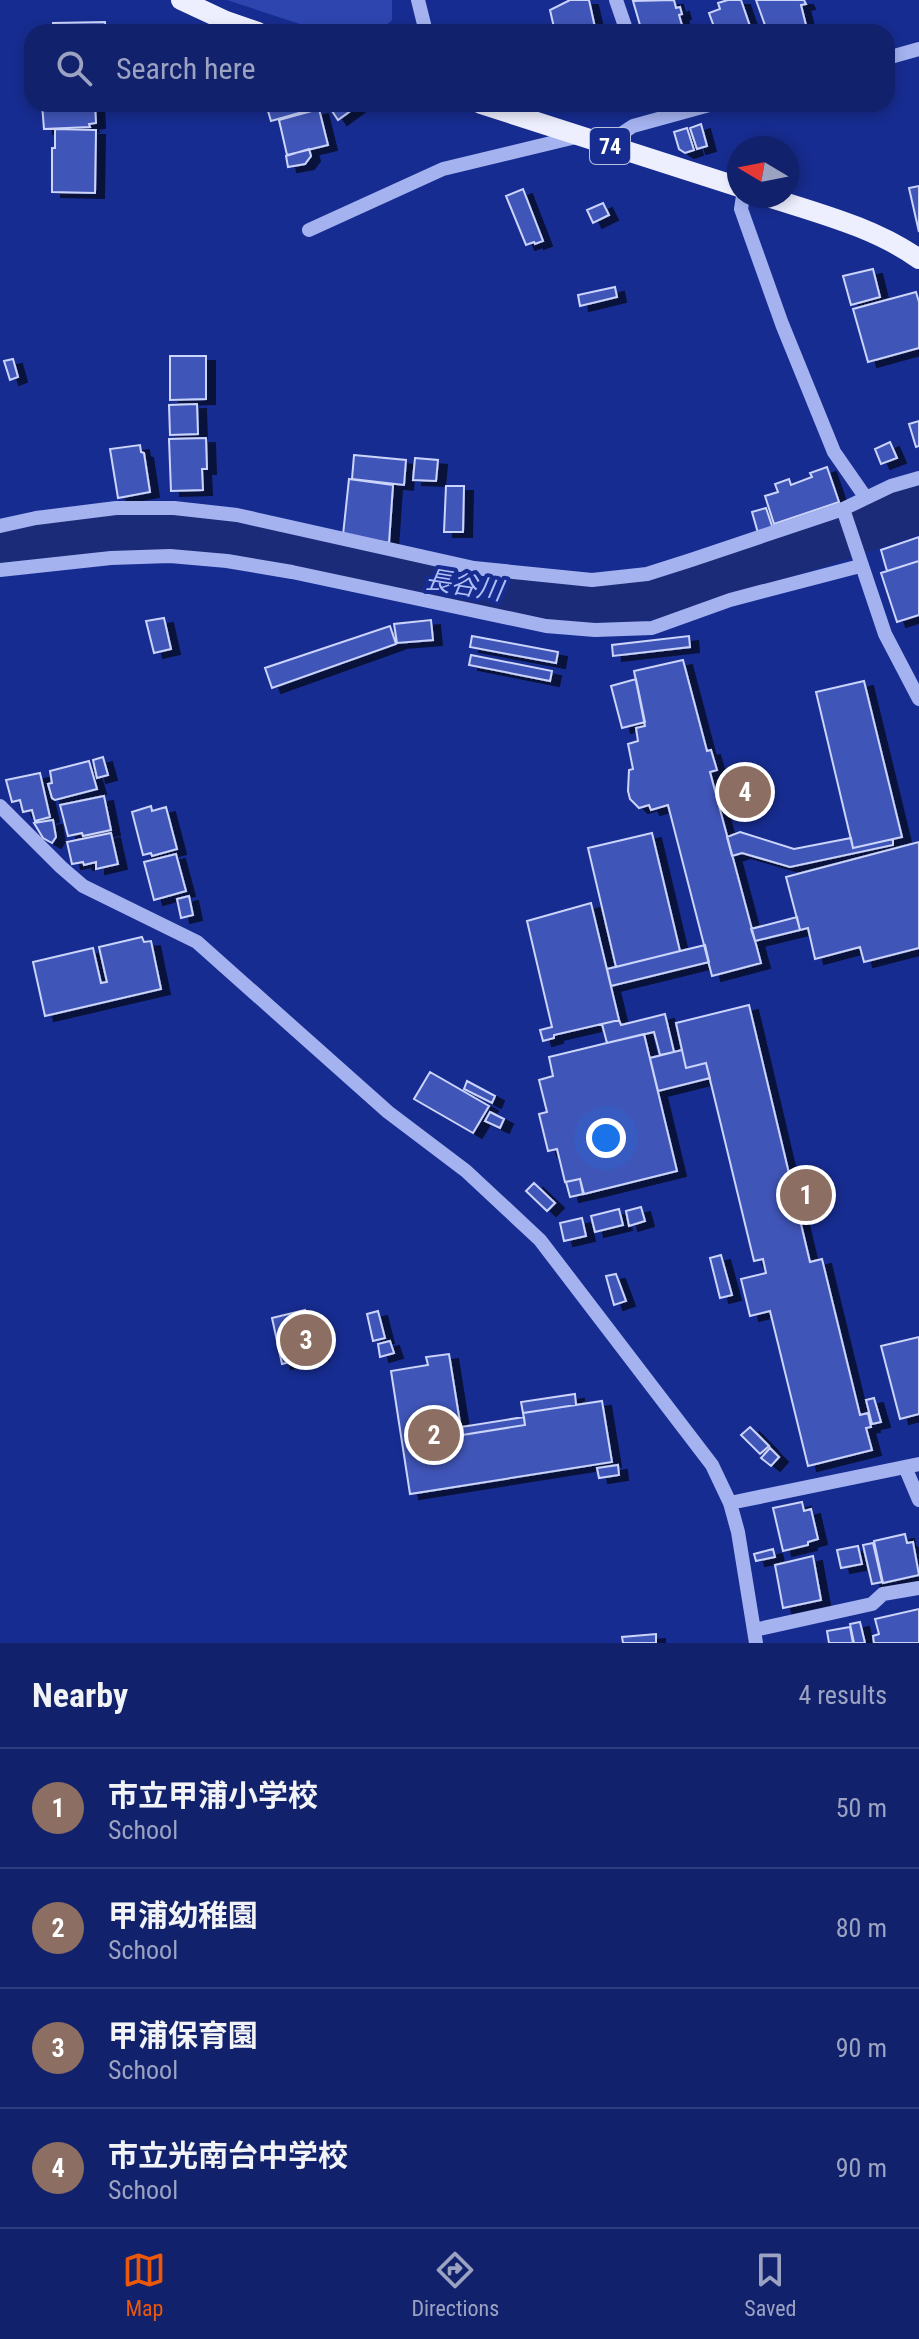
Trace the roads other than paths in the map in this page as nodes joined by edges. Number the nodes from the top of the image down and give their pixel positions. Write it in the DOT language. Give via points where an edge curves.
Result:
graph roads {
  1 [pos="181,0"];
  2 [pos="418,0"];
  3 [pos="616,0"];
  4 [pos="235,24"];
  5 [pos="424,24"];
  6 [pos="624,24"];
  7 [pos="919,49"];
  8 [pos="895,56"];
  9 [pos="506,112"];
  10 [pos="654,112"];
  11 [pos="683,112"];
  12 [pos="657,119"];
  13 [pos="580,136"];
  14 [pos="606,144"];
  15 [pos="727,183"];
  16 [pos="799,207"];
  17 [pos="741,208"];
  18 [pos="309,230"];
  19 [pos="919,259"];
  20 [pos="919,478"];
  21 [pos="866,498"];
  22 [pos="845,516"];
  23 [pos="0,526"];
  24 [pos="860,566"];
  25 [pos="0,570"];
  26 [pos="919,699"];
  27 [pos="0,806"];
  28 [pos="912,1466"];
  29 [pos="919,1500"];
  30 [pos="730,1503"];
  31 [pos="919,1588"];
  32 [pos="755,1636"];
  1 -- 4 [label="main road"];
  2 -- 5 [label="street"];
  3 -- 6 [label="street"];
  7 -- 8 [label="street"];
  9 -- 13 [label="main road, 74"];
  10 -- 12 [label="street"];
  11 -- 12 [label="street"];
  12 -- 14 [label="street" via="633,126"];
  13 -- 14 [label="main road, 74"];
  13 -- 18 [label="street" via="443,169"];
  14 -- 15 [label="main road, 74"];
  16 -- 19 [label="main road" via="882,238"];
  17 -- 21 [label="street" via="834,452"];
  20 -- 21 [label="street"];
  21 -- 22 [label="street"];
  22 -- 23 [label="street" via="647,574 592,580 474,568 237,515 174,508 116,508"];
  22 -- 24 [label="street"];
  24 -- 25 [label="street" via="730,600 652,628 595,630 465,611 227,561 111,558"];
  24 -- 26 [label="street" via="885,634"];
  27 -- 30 [label="street" via="83,886 197,942 540,1240 712,1465"];
  28 -- 29 [label="street"];
  28 -- 30 [label="street"];
  30 -- 32 [label="street"];
  31 -- 32 [label="street" via="883,1594 872,1604"];
}
